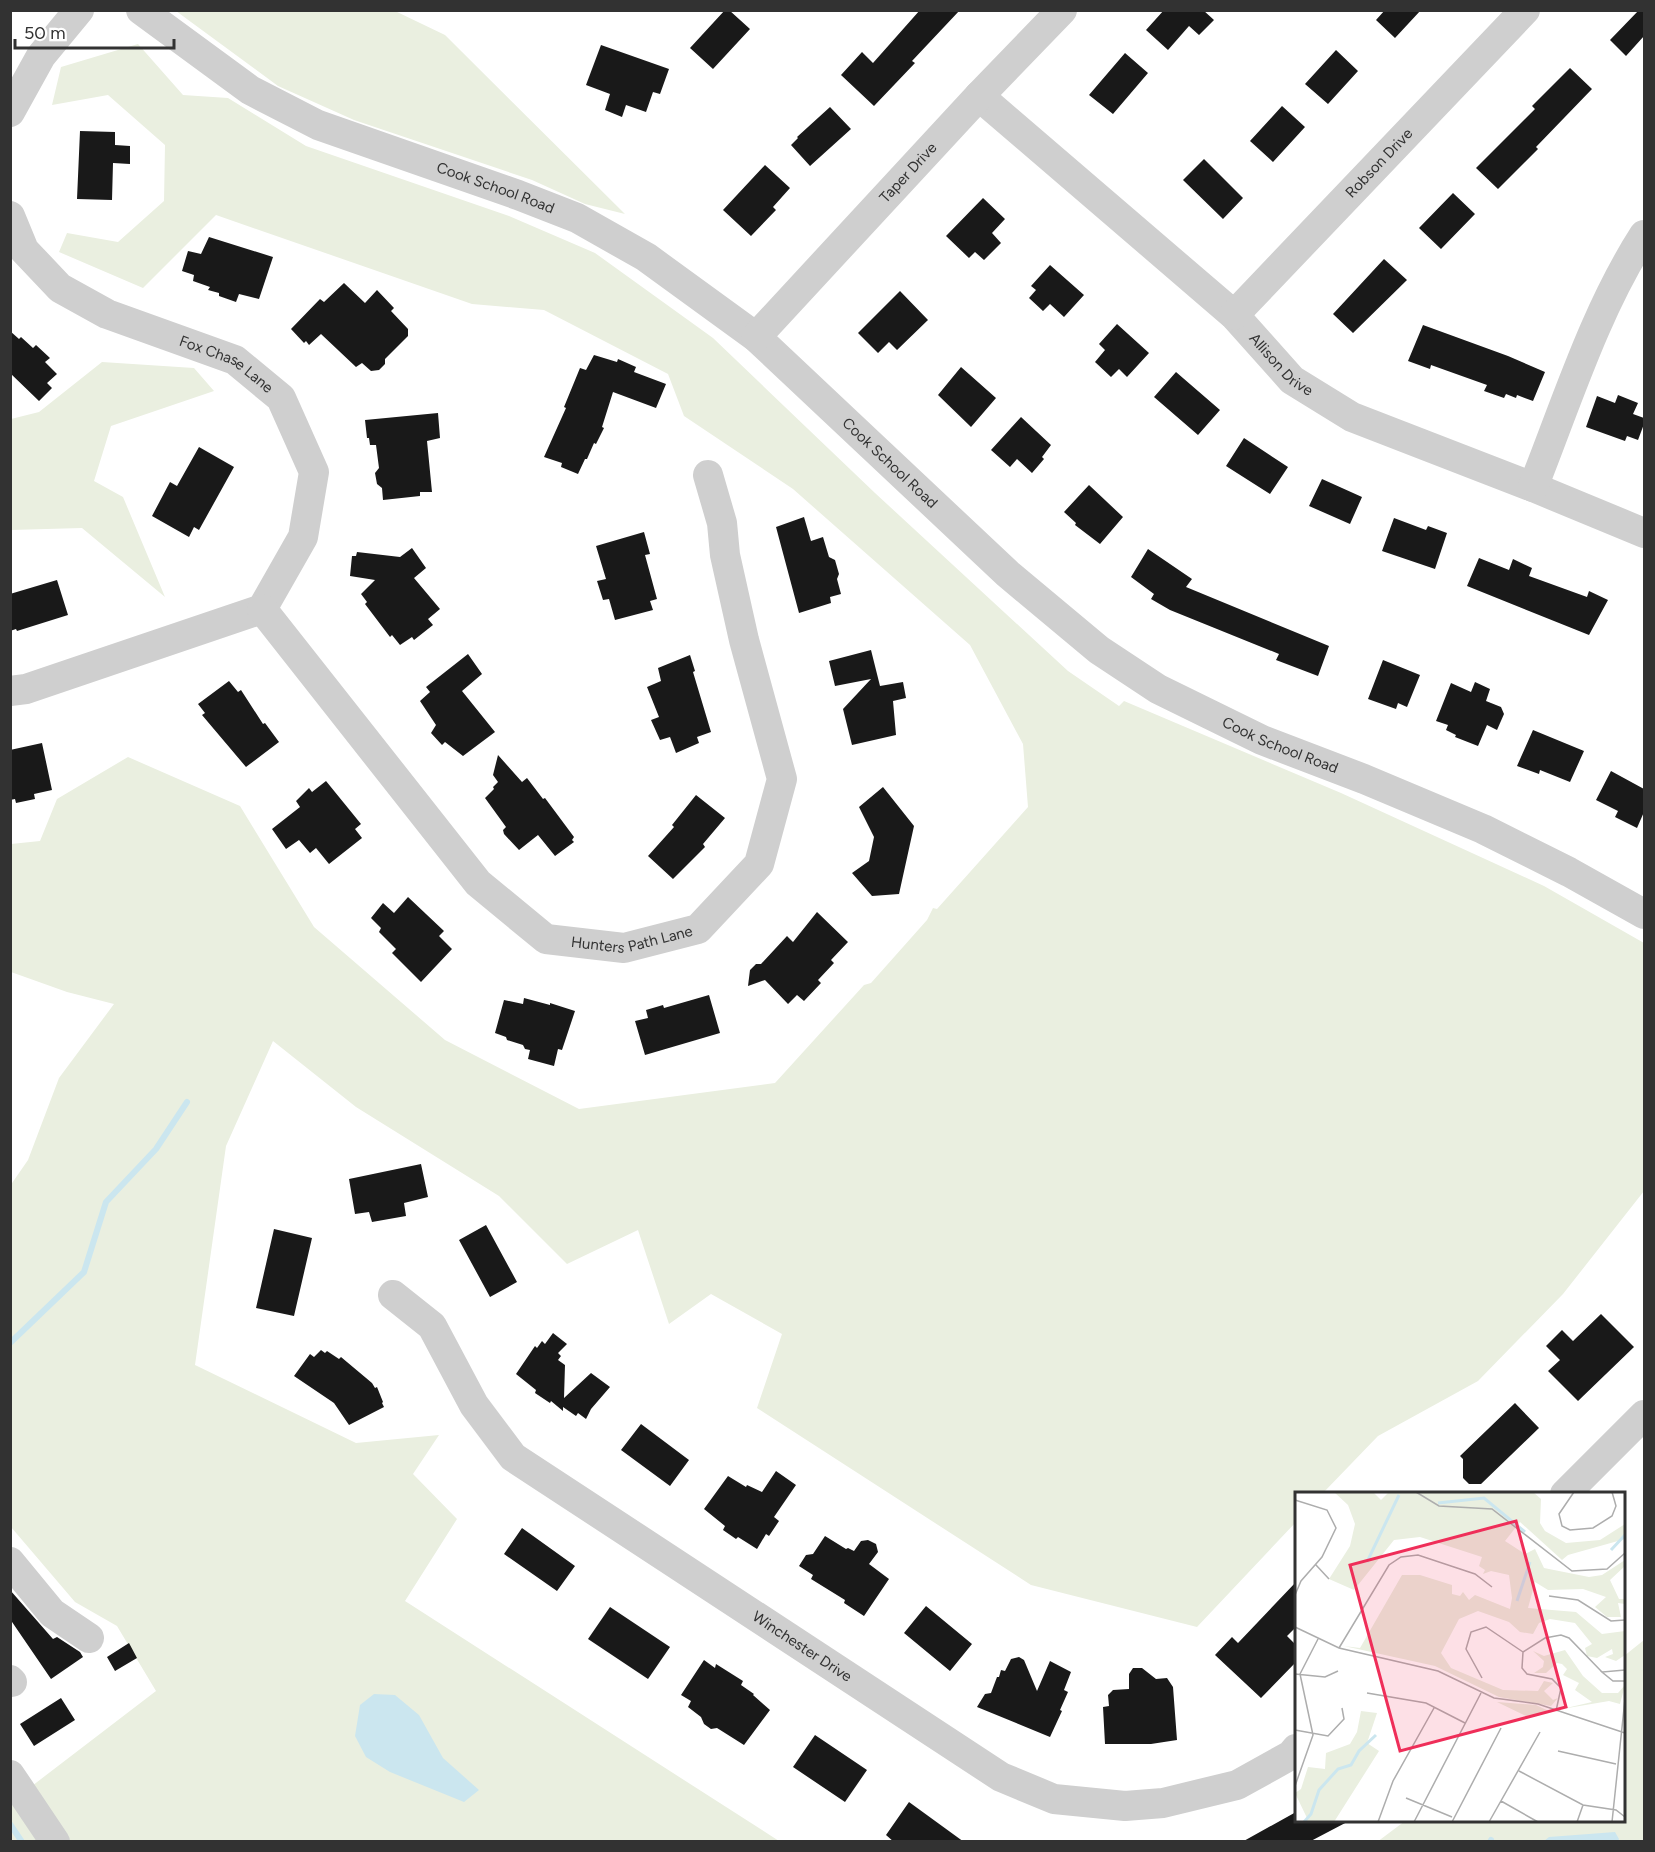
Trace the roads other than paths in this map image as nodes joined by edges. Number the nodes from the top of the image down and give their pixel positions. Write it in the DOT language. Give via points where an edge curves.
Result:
graph roads {
  1 [pos="79,10"];
  2 [pos="141,10"];
  3 [pos="1062,10"];
  4 [pos="1525,10"];
  5 [pos="979,96"];
  6 [pos="10,112"];
  7 [pos="10,216"];
  8 [pos="1644,235"];
  9 [pos="1234,315"];
  10 [pos="756,337"];
  11 [pos="708,475"];
  12 [pos="1533,487"];
  13 [pos="1644,534"];
  14 [pos="262,609"];
  15 [pos="10,691"];
  16 [pos="1644,914"];
  17 [pos="393,1295"];
  18 [pos="1644,1415"];
  19 [pos="1567,1492"];
  20 [pos="10,1562"];
  21 [pos="89,1638"];
  22 [pos="1295,1750"];
  23 [pos="10,1775"];
  24 [pos="55,1842"];
  1 -- 6 [label="street" via="40,56"];
  2 -- 10 [label="street, Cook School Road" via="250,90 318,126 577,218 646,257"];
  3 -- 5 [label="street, Taper Drive"];
  4 -- 9 [label="street, Robson Drive"];
  5 -- 9 [label="street, Allison Drive"];
  5 -- 10 [label="street, Taper Drive"];
  7 -- 14 [label="street, Fox Chase Lane" via="24,250 60,288 107,314 235,360 281,398 314,472 303,537"];
  8 -- 12 [label="street" via="1602,312"];
  9 -- 12 [label="street, Allison Drive" via="1293,380 1352,417"];
  10 -- 16 [label="street, Cook School Road" via="1008,574 1099,650 1158,689 1262,740 1483,829"];
  11 -- 14 [label="street, Hunters Path Lane" via="722,523 744,640 782,779 759,864 698,929 624,948 546,939 478,883"];
  12 -- 13 [label="street, Allison Drive"];
  14 -- 15 [label="street" via="27,689"];
  17 -- 22 [label="street, Winchester Drive" via="432,1326 474,1405 513,1458 1000,1777 1054,1799 1125,1806 1163,1803 1237,1785"];
  18 -- 19 [label="street"];
  20 -- 21 [label="street" via="52,1613"];
  23 -- 24 [label="street"];
}
